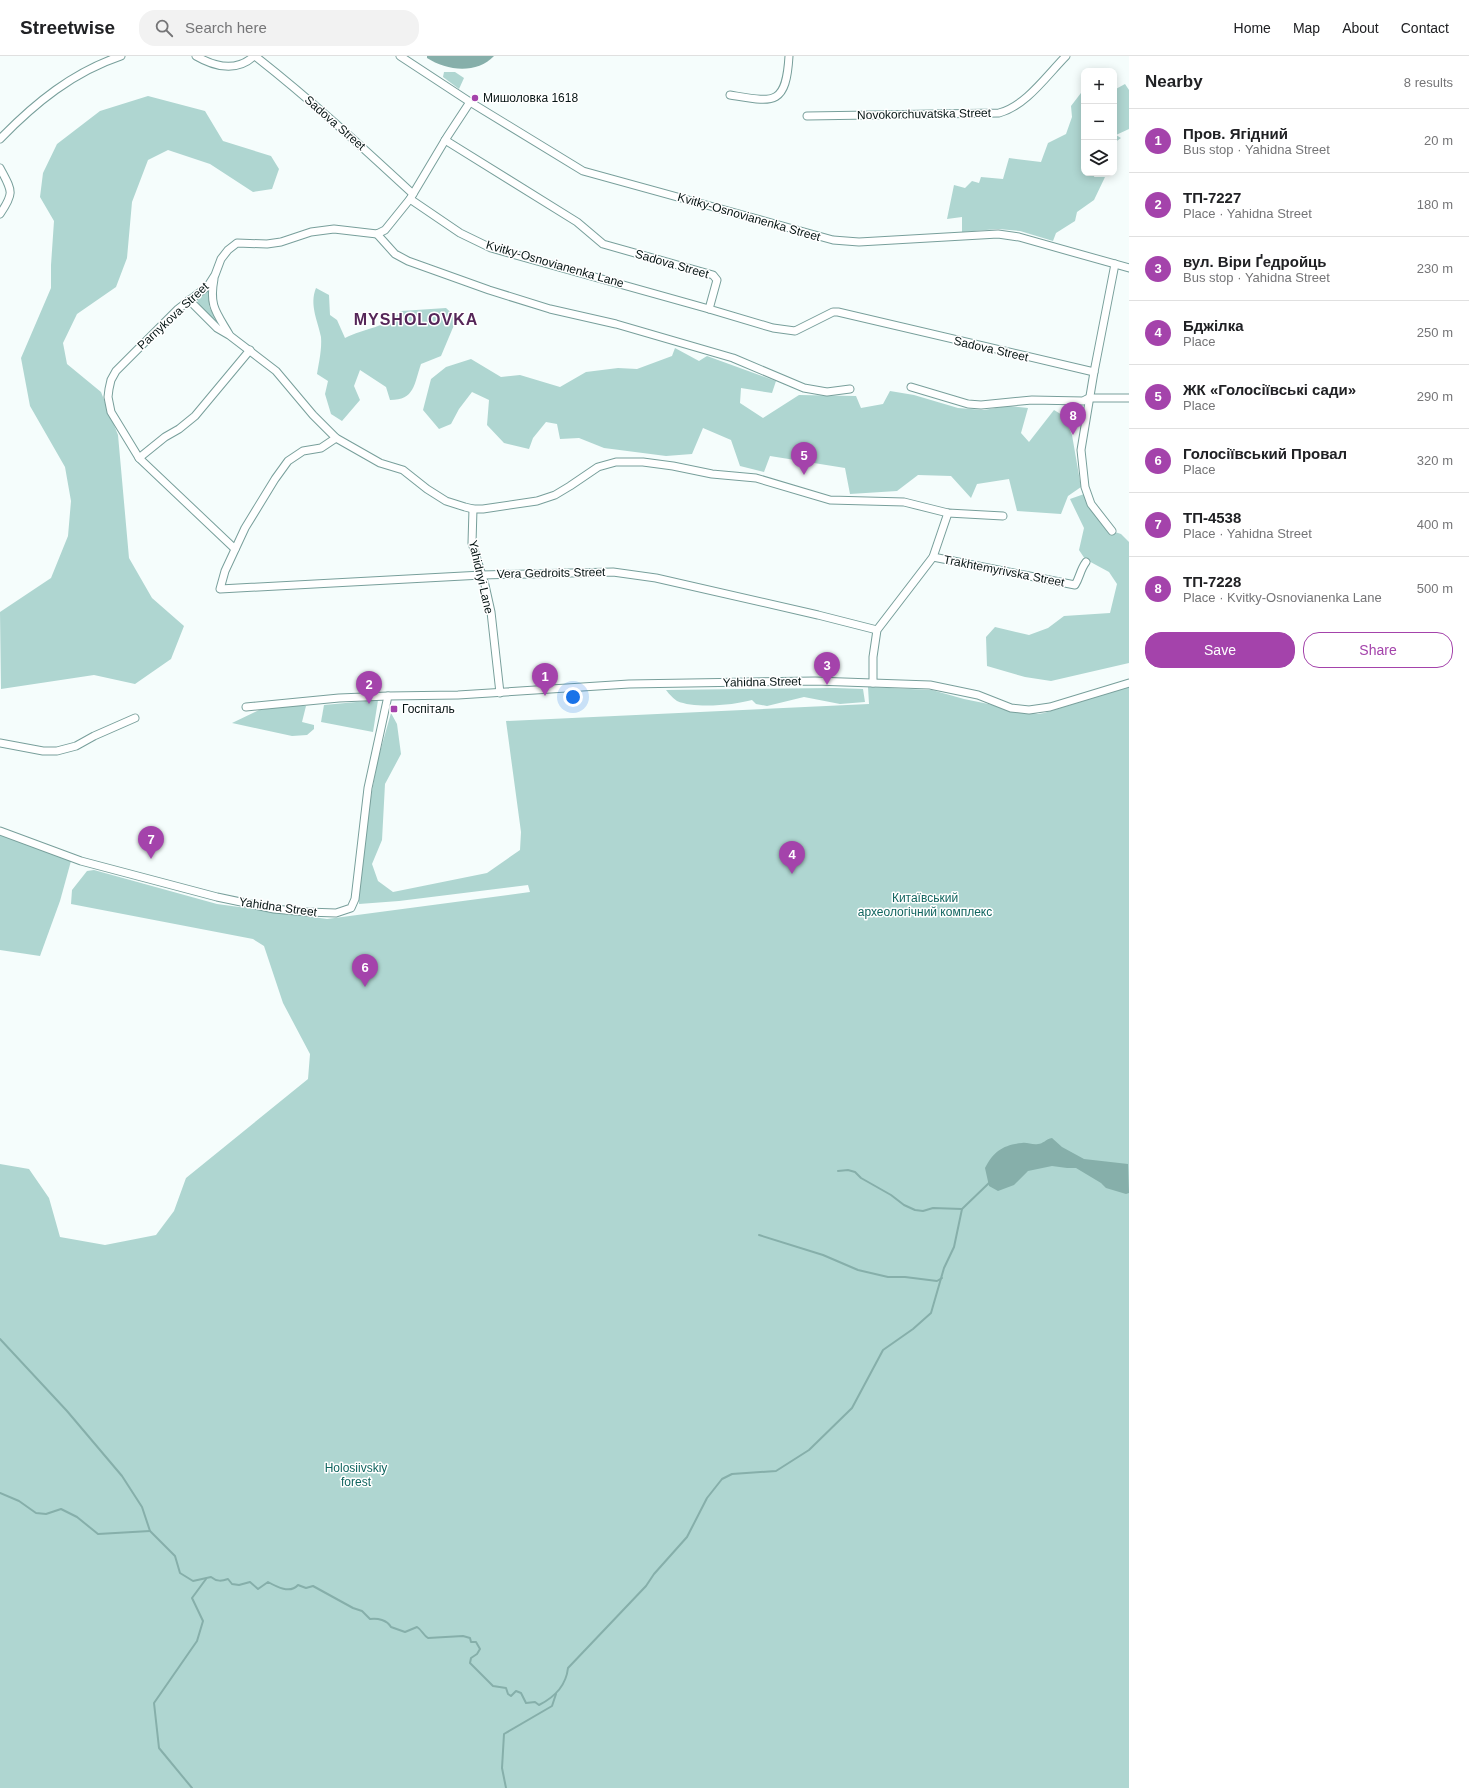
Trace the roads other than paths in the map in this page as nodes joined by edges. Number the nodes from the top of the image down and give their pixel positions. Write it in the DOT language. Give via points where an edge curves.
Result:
graph roads {
  1 [pos="121,56"];
  2 [pos="196,56"];
  3 [pos="254,56"];
  4 [pos="400,56"];
  5 [pos="788,56"];
  6 [pos="1066,56"];
  7 [pos="730,94"];
  8 [pos="470,102"];
  9 [pos="807,116"];
  10 [pos="0,139"];
  11 [pos="445,140"];
  12 [pos="0,168"];
  13 [pos="411,196"];
  14 [pos="0,214"];
  15 [pos="377,234"];
  16 [pos="1115,264"];
  17 [pos="1129,268"];
  18 [pos="215,275"];
  19 [pos="188,300"];
  20 [pos="709,309"];
  21 [pos="229,335"];
  22 [pos="250,350"];
  23 [pos="1094,372"];
  24 [pos="911,388"];
  25 [pos="850,389"];
  26 [pos="1089,398"];
  27 [pos="1129,398"];
  28 [pos="336,438"];
  29 [pos="139,458"];
  30 [pos="473,509"];
  31 [pos="948,512"];
  32 [pos="1003,516"];
  33 [pos="1112,531"];
  34 [pos="235,549"];
  35 [pos="933,557"];
  36 [pos="1086,562"];
  37 [pos="482,575"];
  38 [pos="877,630"];
  39 [pos="873,683"];
  40 [pos="1129,683"];
  41 [pos="500,693"];
  42 [pos="388,696"];
  43 [pos="246,707"];
  44 [pos="135,718"];
  45 [pos="0,743"];
  46 [pos="0,831"];
  1 -- 10 [label="street" via="103,62 61,85 24,115"];
  2 -- 3 [label="street" via="215,64 235,67"];
  3 -- 13 [label="street, Sadova Street" via="348,133"];
  4 -- 8 [label="street, Kvitky-Osnovianenka Street"];
  5 -- 7 [label="street" via="785,86 779,94 767,99"];
  6 -- 9 [label="street, Novokorchuvatska Street" via="1022,102 999,113"];
  8 -- 11 [label="street"];
  8 -- 16 [label="street, Kvitky-Osnovianenka Street" via="583,171 833,240 859,242 998,234 1019,237"];
  11 -- 13 [label="street"];
  11 -- 20 [label="street, Sadova Street" via="577,222 603,244 712,275 717,280"];
  12 -- 14 [label="street" via="11,194"];
  13 -- 15 [label="street" via="385,230"];
  13 -- 20 [label="street, Kvitky-Osnovianenka Lane" via="460,233 491,248"];
  15 -- 18 [label="street, Parnykova Street" via="334,229 311,232 281,242 237,243 221,259"];
  15 -- 25 [label="street" via="395,254 408,261 489,290 733,358 804,388 827,392"];
  16 -- 17 [label="street, Kvitky-Osnovianenka Street"];
  16 -- 23 [label="street"];
  18 -- 19 [label="street, Parnykova Street" via="208,286"];
  18 -- 21 [label="street" via="212,290 213,306"];
  19 -- 21 [label="street" via="217,328"];
  19 -- 29 [label="street, Parnykova Street" via="129,357 111,380 108,397 111,412"];
  20 -- 23 [label="street, Sadova Street" via="773,328 795,331 833,312 838,312"];
  21 -- 22 [label="street"];
  22 -- 28 [label="street" via="276,371"];
  22 -- 29 [label="street" via="195,416"];
  23 -- 26 [label="street"];
  24 -- 26 [label="street" via="968,404 981,405 1032,400 1083,401"];
  26 -- 27 [label="street"];
  26 -- 33 [label="street" via="1081,450 1085,487 1091,504"];
  28 -- 30 [label="street" via="380,463 403,470 446,501"];
  28 -- 34 [label="street" via="321,448 303,451 288,461 262,498"];
  29 -- 34 [label="street, Parnykova Street"];
  30 -- 31 [label="street" via="537,501 570,486 598,467 616,462 643,462 712,474 750,477 830,500 904,502"];
  30 -- 37 [label="street, Yahidnyi Lane" via="472,543"];
  31 -- 32 [label="street"];
  31 -- 35 [label="street"];
  34 -- 37 [label="street, Vera Gedroits Street" via="220,589"];
  35 -- 36 [label="street, Trakhtemyrivska Street" via="1064,584 1074,584 1080,578 1080,569"];
  35 -- 38 [label="street"];
  37 -- 38 [label="street, Vera Gedroits Street" via="613,572 637,574"];
  37 -- 41 [label="street, Yahidnyi Lane" via="490,612"];
  38 -- 39 [label="street"];
  39 -- 40 [label="street, Yahidna Street" via="930,685 978,695 1011,708 1029,710 1050,707"];
  39 -- 41 [label="street, Yahidna Street" via="815,681 636,684"];
  41 -- 42 [label="street, Yahidna Street"];
  42 -- 43 [label="street, Yahidna Street"];
  42 -- 46 [label="street, Yahidna Street" via="368,788 355,899 351,908 336,913 307,912 274,909 217,897 80,861"];
  44 -- 45 [label="street" via="76,746 58,751 42,751"];
}
